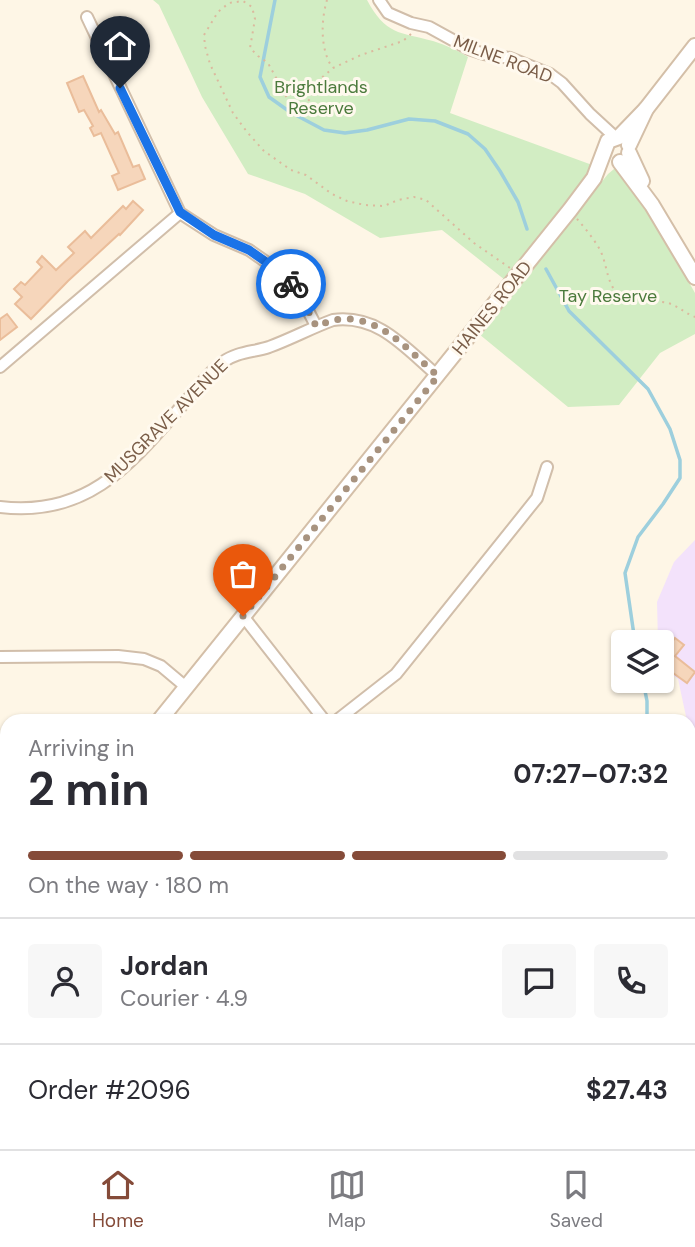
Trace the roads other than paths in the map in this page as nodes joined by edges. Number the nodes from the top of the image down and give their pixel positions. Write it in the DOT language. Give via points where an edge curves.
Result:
graph roads {
  1 [pos="379,0"];
  2 [pos="87,17"];
  3 [pos="695,47"];
  4 [pos="617,149"];
  5 [pos="180,212"];
  6 [pos="695,277"];
  7 [pos="316,326"];
  8 [pos="0,367"];
  9 [pos="438,376"];
  10 [pos="547,467"];
  11 [pos="0,507"];
  12 [pos="243,616"];
  13 [pos="0,657"];
  14 [pos="186,687"];
  15 [pos="165,714"];
  16 [pos="320,714"];
  17 [pos="345,714"];
  1 -- 4 [label="street, MILNE ROAD" via="388,13 429,27 469,49 550,74"];
  2 -- 5 [label="street"];
  3 -- 4 [label="main road"];
  4 -- 6 [label="main road"];
  4 -- 9 [label="main road, HAINES ROAD"];
  5 -- 7 [label="street" via="279,271 300,295"];
  5 -- 8 [label="street"];
  7 -- 9 [label="street, MUSGRAVE AVENUE" via="344,318 373,324"];
  7 -- 11 [label="street, MUSGRAVE AVENUE" via="222,362 155,436 114,476 90,492 37,508"];
  9 -- 12 [label="main road, HAINES ROAD"];
  10 -- 17 [label="street" via="537,498 396,674"];
  12 -- 14 [label="main road, HAINES ROAD"];
  12 -- 16 [label="street"];
  13 -- 14 [label="street" via="144,659 161,666"];
  14 -- 15 [label="main road, HAINES ROAD"];
}
